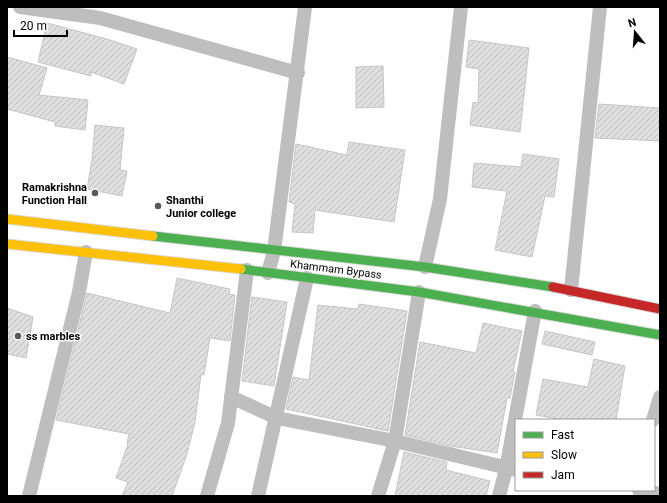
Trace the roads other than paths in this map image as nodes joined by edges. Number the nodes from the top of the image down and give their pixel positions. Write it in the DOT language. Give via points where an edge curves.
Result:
graph roads {
  1 [pos="20,7"];
  2 [pos="305,7"];
  3 [pos="461,7"];
  4 [pos="600,7"];
  5 [pos="101,13"];
  6 [pos="298,73"];
  7 [pos="7,219"];
  8 [pos="7,244"];
  9 [pos="274,250"];
  10 [pos="86,252"];
  11 [pos="425,267"];
  12 [pos="247,270"];
  13 [pos="268,273"];
  14 [pos="307,278"];
  15 [pos="571,290"];
  16 [pos="419,292"];
  17 [pos="660,308"];
  18 [pos="535,311"];
  19 [pos="660,335"];
  20 [pos="231,397"];
  21 [pos="660,397"];
  22 [pos="277,418"];
  23 [pos="519,419"];
  24 [pos="653,419"];
  25 [pos="395,441"];
  26 [pos="515,444"];
  27 [pos="511,470"];
  28 [pos="644,491"];
  29 [pos="660,494"];
  30 [pos="29,496"];
  31 [pos="207,496"];
  32 [pos="258,496"];
  33 [pos="378,496"];
  34 [pos="499,496"];
  1 -- 5 [label="street"];
  2 -- 6 [label="street"];
  3 -- 11 [label="street" via="440,199"];
  4 -- 15 [label="street"];
  5 -- 6 [label="street"];
  6 -- 9 [label="street"];
  7 -- 9 [label="highway, Khammam Bypass"];
  8 -- 10 [label="highway, Khammam Bypass"];
  9 -- 11 [label="highway, Khammam Bypass"];
  9 -- 13 [label="street"];
  10 -- 12 [label="highway, Khammam Bypass"];
  10 -- 30 [label="street" via="79,292"];
  11 -- 15 [label="highway, Khammam Bypass"];
  12 -- 13 [label="highway, Khammam Bypass"];
  12 -- 20 [label="street"];
  13 -- 14 [label="highway, Khammam Bypass"];
  14 -- 16 [label="highway, Khammam Bypass"];
  14 -- 22 [label="street"];
  15 -- 17 [label="highway, Khammam Bypass"];
  16 -- 18 [label="highway, Khammam Bypass"];
  16 -- 25 [label="street"];
  18 -- 19 [label="highway, Khammam Bypass"];
  18 -- 23 [label="street"];
  20 -- 22 [label="street"];
  20 -- 31 [label="street" via="228,423"];
  21 -- 24 [label="street"];
  22 -- 25 [label="street"];
  22 -- 32 [label="street"];
  25 -- 27 [label="street"];
  25 -- 33 [label="street"];
  26 -- 27 [label="street"];
  27 -- 34 [label="street"];
  28 -- 29 [label="street"];
}
